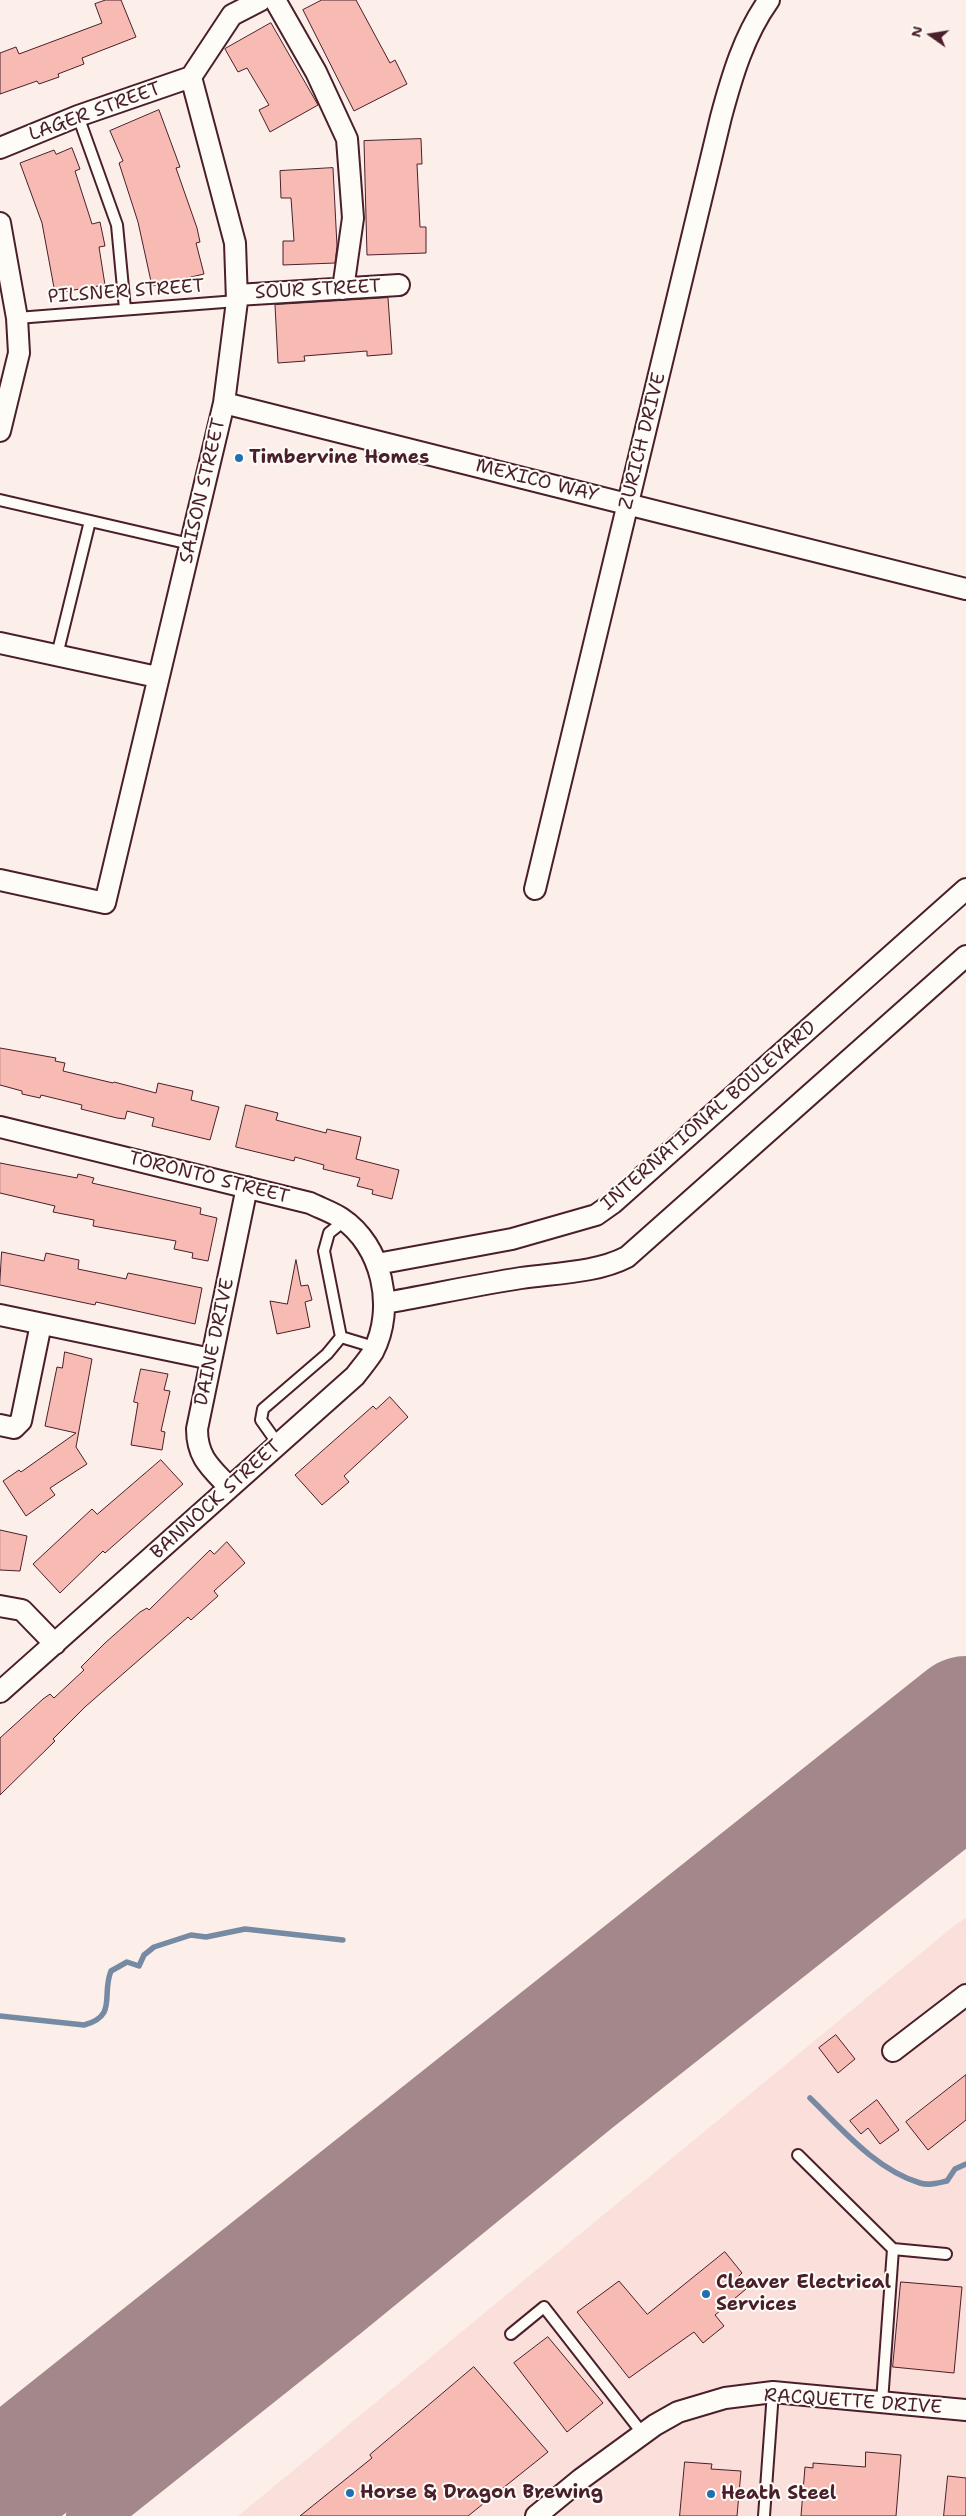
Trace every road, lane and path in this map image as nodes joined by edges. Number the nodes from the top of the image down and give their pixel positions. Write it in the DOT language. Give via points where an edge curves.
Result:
graph roads {
  1 [pos="261,0"];
  2 [pos="275,0"];
  3 [pos="769,0"];
  4 [pos="191,77"];
  5 [pos="78,116"];
  6 [pos="0,148"];
  7 [pos="0,223"];
  8 [pos="399,285"];
  9 [pos="343,289"];
  10 [pos="237,298"];
  11 [pos="126,310"];
  12 [pos="17,318"];
  13 [pos="224,403"];
  14 [pos="0,431"];
  15 [pos="0,500"];
  16 [pos="627,504"];
  17 [pos="90,521"];
  18 [pos="190,544"];
  19 [pos="966,589"];
  20 [pos="0,643"];
  21 [pos="57,655"];
  22 [pos="157,677"];
  23 [pos="0,880"];
  24 [pos="535,889"];
  25 [pos="966,889"];
  26 [pos="966,956"];
  27 [pos="0,1127"];
  28 [pos="247,1187"];
  29 [pos="344,1221"];
  30 [pos="379,1272"];
  31 [pos="385,1303"];
  32 [pos="0,1315"];
  33 [pos="41,1324"];
  34 [pos="340,1337"];
  35 [pos="374,1348"];
  36 [pos="211,1359"];
  37 [pos="0,1425"];
  38 [pos="278,1444"];
  39 [pos="229,1487"];
  40 [pos="0,1606"];
  41 [pos="55,1644"];
  42 [pos="0,1692"];
  43 [pos="966,1995"];
  44 [pos="893,2051"];
  45 [pos="798,2155"];
  46 [pos="893,2249"];
  47 [pos="946,2254"];
  48 [pos="511,2334"];
  49 [pos="773,2392"];
  50 [pos="882,2402"];
  51 [pos="966,2410"];
  52 [pos="643,2434"];
  53 [pos="536,2516"];
  54 [pos="764,2516"];
  1 -- 4 [label="street" via="232,15"];
  2 -- 9 [label="street" via="316,72 347,140 353,218"];
  3 -- 16 [label="street, ZURICH DRIVE" via="759,14 730,83"];
  4 -- 5 [label="street, LAGER STREET"];
  4 -- 10 [label="street, SAISON STREET" via="235,243"];
  5 -- 6 [label="street, LAGER STREET"];
  5 -- 11 [label="lane" via="117,225"];
  7 -- 12 [label="street"];
  8 -- 9 [label="street, SOUR STREET"];
  9 -- 10 [label="street, SOUR STREET"];
  10 -- 11 [label="lane, PILSNER STREET"];
  10 -- 13 [label="street, SAISON STREET"];
  11 -- 12 [label="lane, PILSNER STREET"];
  12 -- 14 [label="street" via="18,353"];
  13 -- 16 [label="street, MEXICO WAY"];
  13 -- 18 [label="street, SAISON STREET"];
  15 -- 17 [label="lane"];
  16 -- 19 [label="street, MEXICO WAY"];
  16 -- 24 [label="street, ZURICH DRIVE"];
  17 -- 18 [label="lane"];
  17 -- 21 [label="lane"];
  18 -- 22 [label="street, SAISON STREET"];
  20 -- 21 [label="street"];
  21 -- 22 [label="street"];
  22 -- 23 [label="street, SAISON STREET" via="105,903"];
  25 -- 30 [label="street, INTERNATIONAL BOULEVARD" via="596,1215"];
  26 -- 31 [label="street" via="627,1257 596,1267"];
  27 -- 28 [label="street, TORONTO STREET"];
  28 -- 29 [label="street, TORONTO STREET" via="310,1203"];
  28 -- 36 [label="street, DAINE DRIVE"];
  29 -- 30 [label="street, TORONTO STREET" via="369,1247"];
  29 -- 34 [label="lane" via="329,1233 324,1251"];
  30 -- 31 [label="street, BANNOCK STREET"];
  31 -- 35 [label="street, BANNOCK STREET"];
  32 -- 33 [label="street"];
  33 -- 36 [label="street"];
  33 -- 37 [label="street" via="21,1421 14,1428"];
  34 -- 35 [label="lane"];
  34 -- 38 [label="lane" via="327,1354 263,1409 261,1420"];
  35 -- 38 [label="street, BANNOCK STREET" via="355,1376"];
  36 -- 39 [label="street, DAINE DRIVE" via="197,1444 203,1460"];
  38 -- 39 [label="street, BANNOCK STREET"];
  39 -- 41 [label="street, BANNOCK STREET"];
  40 -- 41 [label="street" via="22,1610"];
  41 -- 42 [label="street, BANNOCK STREET"];
  43 -- 44 [label="street"];
  45 -- 46 [label="lane"];
  46 -- 47 [label="lane"];
  46 -- 50 [label="lane"];
  48 -- 52 [label="lane" via="544,2307"];
  49 -- 50 [label="street, RACQUETTE DRIVE"];
  49 -- 52 [label="street, RACQUETTE DRIVE" via="725,2398 678,2412"];
  49 -- 54 [label="lane"];
  50 -- 51 [label="street, RACQUETTE DRIVE"];
  52 -- 53 [label="street, RACQUETTE DRIVE"];
}
